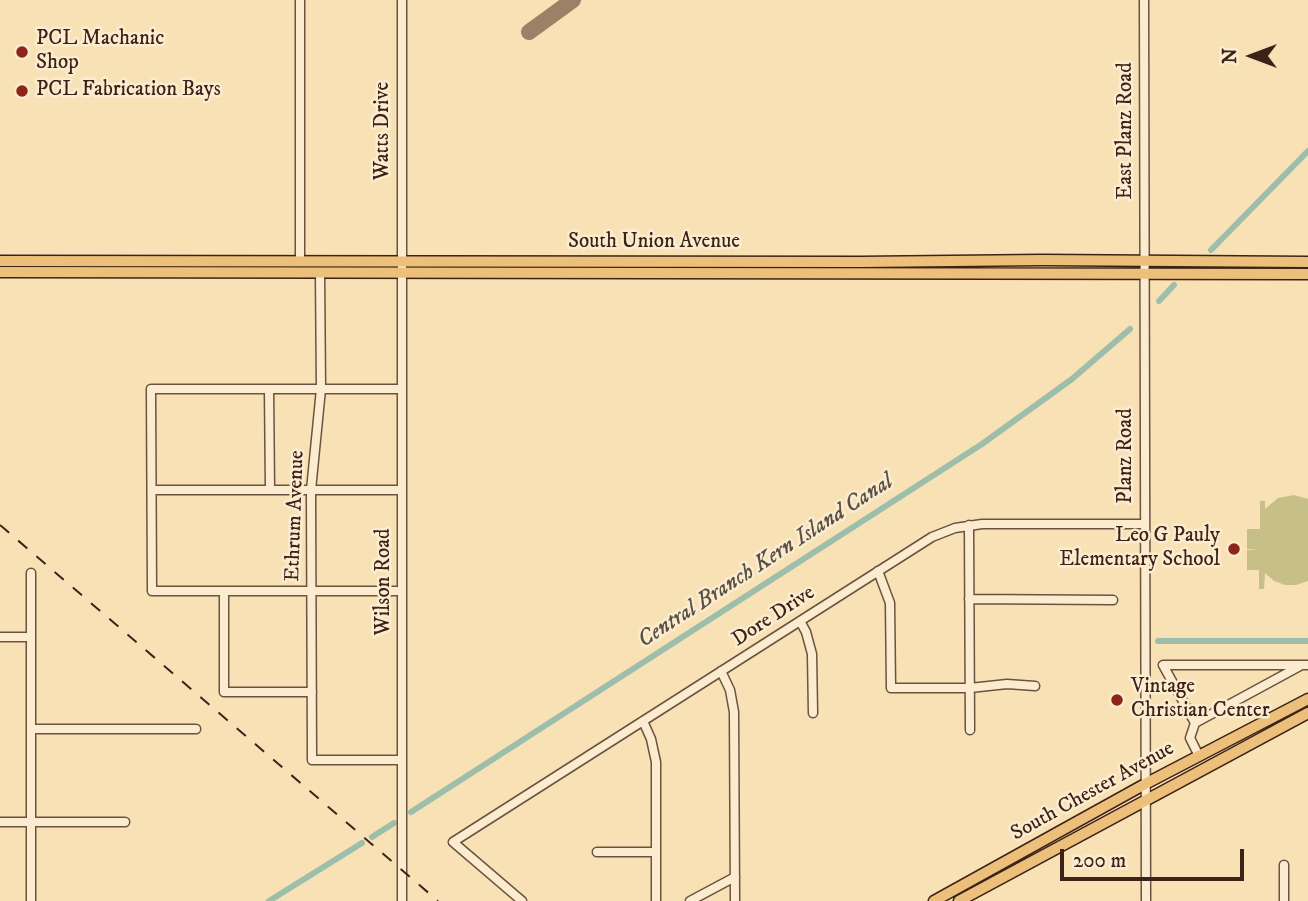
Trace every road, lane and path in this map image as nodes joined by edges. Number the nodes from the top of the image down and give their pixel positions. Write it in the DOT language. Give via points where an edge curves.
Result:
graph roads {
  1 [pos="300,0"];
  2 [pos="402,0"];
  3 [pos="1144,0"];
  4 [pos="0,261"];
  5 [pos="42,261"];
  6 [pos="106,261"];
  7 [pos="172,261"];
  8 [pos="300,262"];
  9 [pos="773,262"];
  10 [pos="861,262"];
  11 [pos="954,262"];
  12 [pos="1145,262"];
  13 [pos="1308,262"];
  14 [pos="402,267"];
  15 [pos="592,268"];
  16 [pos="0,271"];
  17 [pos="54,272"];
  18 [pos="110,272"];
  19 [pos="320,273"];
  20 [pos="717,273"];
  21 [pos="797,273"];
  22 [pos="954,274"];
  23 [pos="1145,274"];
  24 [pos="1308,274"];
  25 [pos="269,389"];
  26 [pos="321,389"];
  27 [pos="402,389"];
  28 [pos="152,490"];
  29 [pos="270,490"];
  30 [pos="311,490"];
  31 [pos="402,490"];
  32 [pos="1145,524"];
  33 [pos="969,525"];
  34 [pos="878,571"];
  35 [pos="31,573"];
  36 [pos="224,591"];
  37 [pos="312,591"];
  38 [pos="402,591"];
  39 [pos="969,599"];
  40 [pos="1113,600"];
  41 [pos="800,621"];
  42 [pos="0,637"];
  43 [pos="31,637"];
  44 [pos="1306,664"];
  45 [pos="721,671"];
  46 [pos="1035,686"];
  47 [pos="970,688"];
  48 [pos="312,692"];
  49 [pos="1308,699"];
  50 [pos="813,713"];
  51 [pos="1308,713"];
  52 [pos="643,721"];
  53 [pos="1195,723"];
  54 [pos="31,729"];
  55 [pos="196,729"];
  56 [pos="970,730"];
  57 [pos="1199,756"];
  58 [pos="402,760"];
  59 [pos="1147,783"];
  60 [pos="1147,800"];
  61 [pos="0,822"];
  62 [pos="31,822"];
  63 [pos="125,822"];
  64 [pos="597,852"];
  65 [pos="656,852"];
  66 [pos="1284,865"];
  67 [pos="735,877"];
  68 [pos="31,901"];
  69 [pos="402,901"];
  70 [pos="522,901"];
  71 [pos="656,901"];
  72 [pos="690,901"];
  73 [pos="735,901"];
  74 [pos="934,901"];
  75 [pos="959,901"];
  76 [pos="1146,901"];
  77 [pos="1284,901"];
  1 -- 8 [label="street"];
  2 -- 14 [label="street, Watts Drive"];
  3 -- 12 [label="street, East Planz Road"];
  4 -- 5 [label="main road, South Union Avenue"];
  5 -- 6 [label="main road, South Union Avenue"];
  5 -- 16 [label="main road"];
  6 -- 7 [label="main road, South Union Avenue"];
  6 -- 17 [label="main road" via="102,267 61,267"];
  7 -- 8 [label="main road, South Union Avenue"];
  7 -- 18 [label="main road" via="163,267"];
  8 -- 14 [label="main road, South Union Avenue"];
  9 -- 10 [label="main road, South Union Avenue"];
  9 -- 15 [label="main road, South Union Avenue"];
  9 -- 20 [label="main road" via="767,268 722,268"];
  10 -- 11 [label="main road, South Union Avenue"];
  10 -- 21 [label="main road"];
  11 -- 12 [label="main road, South Union Avenue"];
  11 -- 22 [label="main road"];
  12 -- 13 [label="main road, South Union Avenue"];
  12 -- 23 [label="street, Planz Road"];
  14 -- 15 [label="main road, South Union Avenue"];
  14 -- 19 [label="main road, South Union Avenue"];
  14 -- 27 [label="street, Wilson Road"];
  15 -- 20 [label="main road, South Union Avenue"];
  16 -- 17 [label="main road, South Union Avenue"];
  17 -- 18 [label="main road, South Union Avenue"];
  18 -- 19 [label="main road, South Union Avenue"];
  19 -- 26 [label="street, Ethrum Avenue"];
  20 -- 21 [label="main road, South Union Avenue"];
  21 -- 22 [label="main road, South Union Avenue"];
  22 -- 23 [label="main road, South Union Avenue"];
  23 -- 24 [label="main road, South Union Avenue"];
  23 -- 32 [label="street, Planz Road"];
  25 -- 26 [label="street"];
  25 -- 28 [label="street" via="151,388"];
  25 -- 29 [label="street"];
  26 -- 27 [label="street"];
  26 -- 30 [label="street, Ethrum Avenue"];
  27 -- 31 [label="street, Wilson Road"];
  28 -- 29 [label="street"];
  28 -- 36 [label="street" via="152,591"];
  29 -- 30 [label="street"];
  30 -- 31 [label="street"];
  30 -- 37 [label="street, Ethrum Avenue"];
  31 -- 38 [label="street, Wilson Road"];
  32 -- 33 [label="street, Dore Drive"];
  32 -- 59 [label="street, Planz Road"];
  33 -- 34 [label="street, Dore Drive" via="932,537"];
  33 -- 39 [label="street"];
  34 -- 41 [label="street, Dore Drive"];
  34 -- 47 [label="street" via="890,603 891,688"];
  35 -- 43 [label="street"];
  36 -- 37 [label="street"];
  36 -- 48 [label="street" via="225,692"];
  37 -- 38 [label="street"];
  37 -- 48 [label="street, Ethrum Avenue"];
  38 -- 58 [label="street, Wilson Road"];
  39 -- 40 [label="street"];
  39 -- 47 [label="street"];
  41 -- 45 [label="street, Dore Drive"];
  41 -- 50 [label="street" via="812,654"];
  42 -- 43 [label="street"];
  43 -- 54 [label="street"];
  44 -- 53 [label="street"];
  44 -- 53 [label="street" via="1163,665"];
  45 -- 52 [label="street, Dore Drive"];
  45 -- 67 [label="street" via="734,712"];
  46 -- 47 [label="street"];
  47 -- 56 [label="street"];
  48 -- 58 [label="street, Ethrum Avenue" via="312,760"];
  49 -- 57 [label="main road, South Chester Avenue"];
  51 -- 60 [label="main road, South Chester Avenue"];
  52 -- 65 [label="street" via="656,762"];
  52 -- 70 [label="street, Dore Drive" via="453,842"];
  53 -- 57 [label="street" via="1190,738"];
  54 -- 55 [label="street"];
  54 -- 62 [label="street"];
  57 -- 59 [label="main road, South Chester Avenue"];
  58 -- 69 [label="street, Wilson Road"];
  59 -- 60 [label="street, Planz Road"];
  59 -- 74 [label="main road, South Chester Avenue"];
  60 -- 75 [label="main road, South Chester Avenue"];
  60 -- 76 [label="street, Planz Road"];
  61 -- 62 [label="street"];
  62 -- 63 [label="street"];
  62 -- 68 [label="street"];
  64 -- 65 [label="street"];
  65 -- 71 [label="street"];
  66 -- 77 [label="street"];
  67 -- 72 [label="street"];
  67 -- 73 [label="street"];
}
